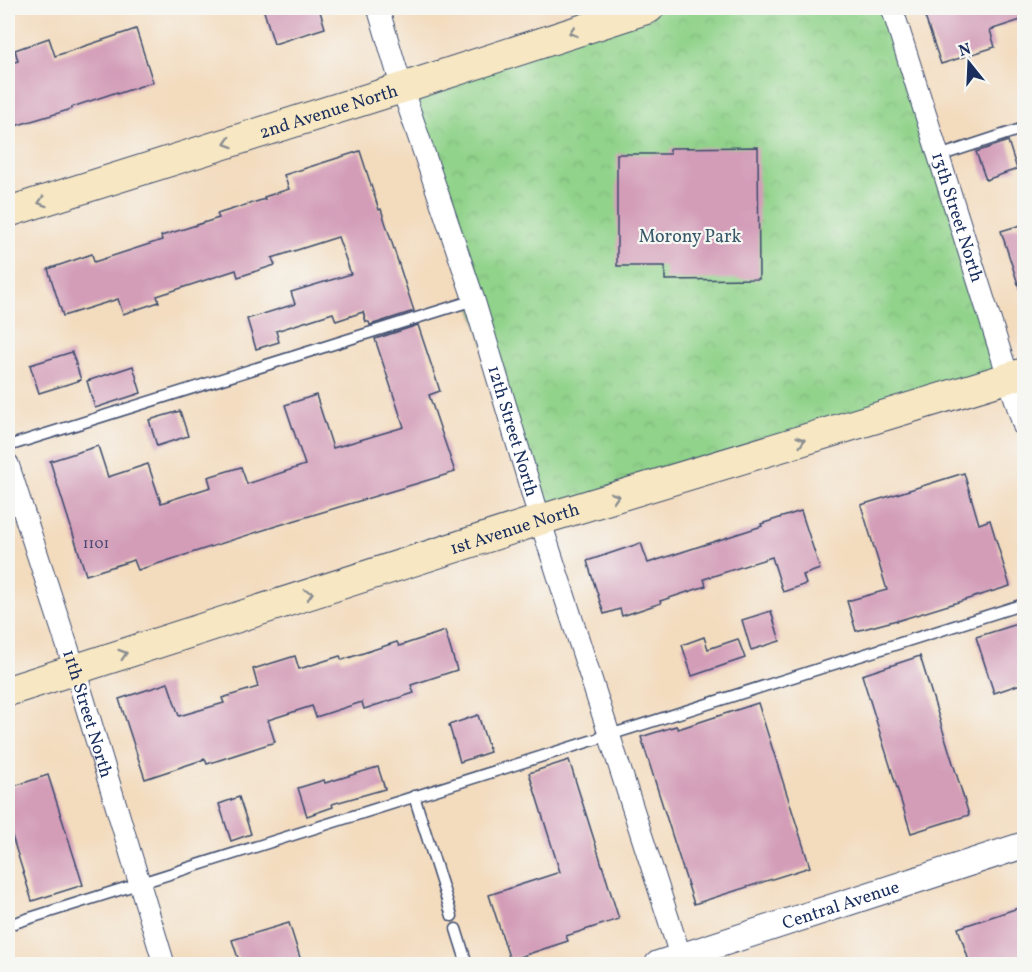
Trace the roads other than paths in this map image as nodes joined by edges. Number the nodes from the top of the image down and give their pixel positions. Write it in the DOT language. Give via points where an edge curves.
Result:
graph roads {
  1 [pos="378,8"];
  2 [pos="649,8"];
  3 [pos="892,8"];
  4 [pos="402,88"];
  5 [pos="1024,128"];
  6 [pos="939,156"];
  7 [pos="8,212"];
  8 [pos="474,300"];
  9 [pos="1017,376"];
  10 [pos="1024,427"];
  11 [pos="8,446"];
  12 [pos="8,464"];
  13 [pos="540,520"];
  14 [pos="1024,604"];
  15 [pos="75,670"];
  16 [pos="8,691"];
  17 [pos="609,734"];
  18 [pos="414,796"];
  19 [pos="1024,845"];
  20 [pos="139,883"];
  21 [pos="452,916"];
  22 [pos="8,925"];
  23 [pos="456,929"];
  24 [pos="674,962"];
  25 [pos="164,964"];
  26 [pos="467,964"];
  1 -- 4 [label="street, 12th Street North"];
  2 -- 4 [label="main road, 2nd Avenue North, one-way"];
  3 -- 6 [label="street, 13th Street North"];
  4 -- 7 [label="main road, 2nd Avenue North, one-way"];
  4 -- 8 [label="street, 12th Street North"];
  5 -- 6 [label="lane"];
  6 -- 9 [label="street, 13th Street North"];
  8 -- 11 [label="lane"];
  8 -- 13 [label="street, 12th Street North"];
  9 -- 10 [label="street, 13th Street North"];
  13 -- 9 [label="main road, 1st Avenue North, one-way"];
  12 -- 15 [label="street, 11th Street North"];
  15 -- 13 [label="main road, 1st Avenue North, one-way"];
  13 -- 17 [label="street, 12th Street North"];
  14 -- 17 [label="lane"];
  15 -- 16 [label="main road, 1st Avenue North"];
  15 -- 20 [label="street, 11th Street North"];
  17 -- 18 [label="lane"];
  17 -- 24 [label="street, 12th Street North"];
  18 -- 20 [label="lane"];
  18 -- 21 [label="lane"];
  19 -- 24 [label="street, Central Avenue"];
  20 -- 22 [label="lane"];
  20 -- 25 [label="street, 11th Street North"];
  23 -- 26 [label="lane"];
}
